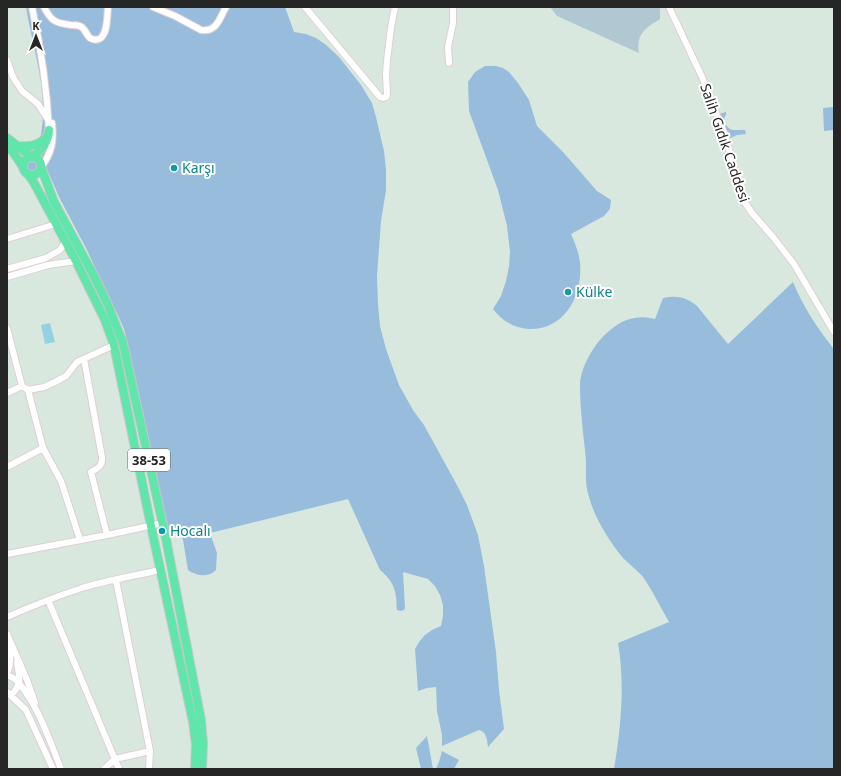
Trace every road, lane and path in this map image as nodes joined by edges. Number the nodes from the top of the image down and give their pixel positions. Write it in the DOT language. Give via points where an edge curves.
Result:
graph roads {
  1 [pos="32,7"];
  2 [pos="44,7"];
  3 [pos="108,7"];
  4 [pos="153,7"];
  5 [pos="226,7"];
  6 [pos="305,7"];
  7 [pos="395,7"];
  8 [pos="453,7"];
  9 [pos="669,7"];
  10 [pos="7,60"];
  11 [pos="449,63"];
  12 [pos="48,108"];
  13 [pos="49,120"];
  14 [pos="49,130"];
  15 [pos="7,138"];
  16 [pos="16,145"];
  17 [pos="7,146"];
  18 [pos="32,157"];
  19 [pos="41,167"];
  20 [pos="25,170"];
  21 [pos="56,224"];
  22 [pos="7,239"];
  23 [pos="66,241"];
  24 [pos="76,261"];
  25 [pos="7,269"];
  26 [pos="7,277"];
  27 [pos="7,328"];
  28 [pos="834,332"];
  29 [pos="114,345"];
  30 [pos="84,359"];
  31 [pos="25,388"];
  32 [pos="7,393"];
  33 [pos="43,448"];
  34 [pos="7,467"];
  35 [pos="163,523"];
  36 [pos="151,526"];
  37 [pos="107,535"];
  38 [pos="80,540"];
  39 [pos="7,554"];
  40 [pos="160,570"];
  41 [pos="116,580"];
  42 [pos="48,600"];
  43 [pos="7,616"];
  44 [pos="7,634"];
  45 [pos="7,644"];
  46 [pos="17,657"];
  47 [pos="7,675"];
  48 [pos="19,684"];
  49 [pos="9,693"];
  50 [pos="38,713"];
  51 [pos="150,751"];
  52 [pos="115,759"];
  53 [pos="53,769"];
  54 [pos="61,769"];
  55 [pos="104,769"];
  56 [pos="119,769"];
  57 [pos="149,769"];
  58 [pos="195,769"];
  59 [pos="202,769"];
  1 -- 12 [label="street"];
  2 -- 3 [label="street" via="54,21 79,26 95,40 104,35"];
  4 -- 5 [label="street" via="206,31 218,23"];
  6 -- 7 [label="street" via="383,98 387,94 387,61"];
  8 -- 11 [label="street" via="448,47"];
  9 -- 28 [label="street, Salih Gıdık Caddesi" via="702,77 724,133 742,198 790,259"];
  10 -- 13 [label="street" via="13,77 22,91 38,104"];
  12 -- 13 [label="street"];
  12 -- 19 [label="street" via="53,136 47,159"];
  13 -- 14 [label="street"];
  14 -- 16 [label="main road" via="44,140 36,144"];
  14 -- 18 [label="main road" via="44,146"];
  15 -- 16 [label="main road"];
  16 -- 18 [label="main road"];
  17 -- 20 [label="main road"];
  18 -- 19 [label="main road" via="38,160"];
  18 -- 20 [label="main road" via="24,161"];
  19 -- 20 [label="main road" via="38,172 31,175"];
  19 -- 35 [label="main road, 38-53" via="54,202 100,288 120,335"];
  20 -- 21 [label="main road"];
  21 -- 22 [label="street"];
  21 -- 23 [label="main road"];
  23 -- 24 [label="main road"];
  23 -- 25 [label="street" via="60,250 46,258"];
  24 -- 26 [label="street" via="48,265"];
  24 -- 29 [label="main road" via="105,320"];
  27 -- 31 [label="street"];
  29 -- 30 [label="street"];
  29 -- 36 [label="main road"];
  30 -- 31 [label="street" via="76,362 66,376 55,382 38,388"];
  30 -- 37 [label="street" via="102,457 100,468 91,472"];
  31 -- 32 [label="street"];
  31 -- 33 [label="street"];
  33 -- 34 [label="street"];
  33 -- 38 [label="street" via="61,481"];
  35 -- 36 [label="street"];
  35 -- 59 [label="main road, 38-53" via="201,720"];
  36 -- 37 [label="street"];
  36 -- 40 [label="main road"];
  37 -- 38 [label="street"];
  38 -- 39 [label="street"];
  40 -- 41 [label="street"];
  40 -- 58 [label="main road" via="193,722 196,744"];
  41 -- 42 [label="street"];
  41 -- 51 [label="street"];
  42 -- 43 [label="street"];
  42 -- 52 [label="street"];
  44 -- 46 [label="street"];
  45 -- 47 [label="street" via="11,659"];
  46 -- 48 [label="street"];
  46 -- 50 [label="street"];
  47 -- 48 [label="street"];
  48 -- 49 [label="street" via="16,690"];
  48 -- 50 [label="street"];
  49 -- 53 [label="street" via="26,710"];
  50 -- 54 [label="street"];
  51 -- 52 [label="street"];
  51 -- 57 [label="street"];
  52 -- 55 [label="street"];
  52 -- 56 [label="street"];
}
